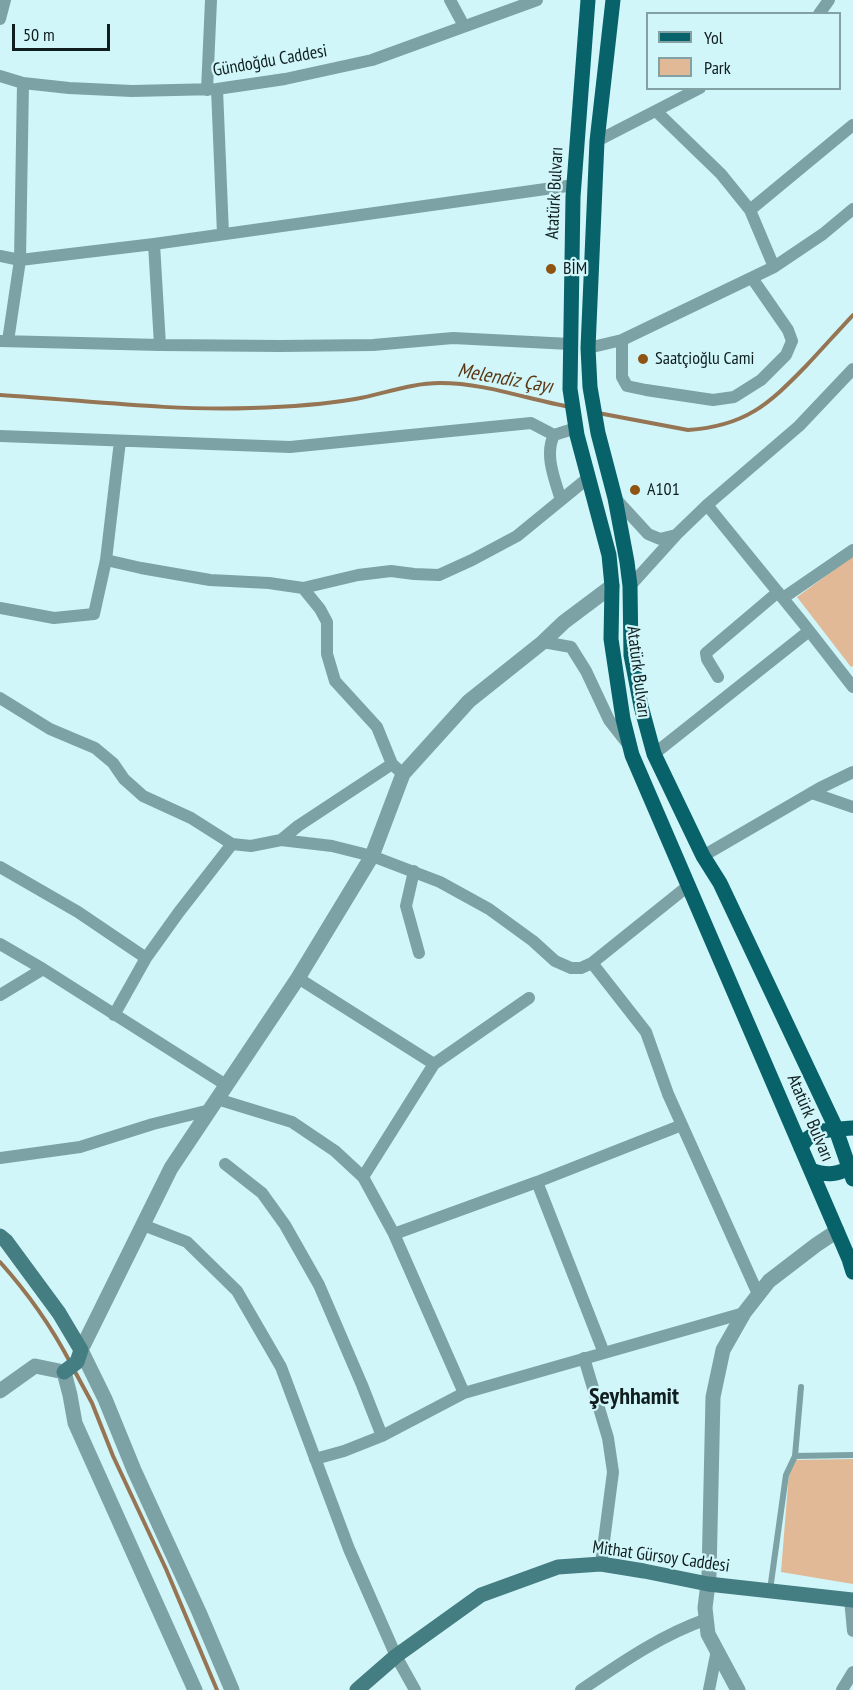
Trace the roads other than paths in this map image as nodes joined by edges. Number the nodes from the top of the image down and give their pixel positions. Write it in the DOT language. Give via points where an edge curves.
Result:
graph roads {
  1 [pos="5,0"];
  2 [pos="211,0"];
  3 [pos="450,0"];
  4 [pos="537,0"];
  5 [pos="588,0"];
  6 [pos="612,0"];
  7 [pos="0,19"];
  8 [pos="464,26"];
  9 [pos="0,76"];
  10 [pos="23,83"];
  11 [pos="212,89"];
  12 [pos="696,90"];
  13 [pos="656,111"];
  14 [pos="853,125"];
  15 [pos="597,141"];
  16 [pos="574,185"];
  17 [pos="853,209"];
  18 [pos="750,210"];
  19 [pos="223,234"];
  20 [pos="154,244"];
  21 [pos="0,256"];
  22 [pos="20,260"];
  23 [pos="774,267"];
  24 [pos="752,278"];
  25 [pos="622,340"];
  26 [pos="4,341"];
  27 [pos="570,344"];
  28 [pos="160,345"];
  29 [pos="588,348"];
  30 [pos="853,369"];
  31 [pos="576,432"];
  32 [pos="554,435"];
  33 [pos="0,436"];
  34 [pos="120,441"];
  35 [pos="588,478"];
  36 [pos="615,498"];
  37 [pos="561,500"];
  38 [pos="707,505"];
  39 [pos="677,534"];
  40 [pos="853,550"];
  41 [pos="106,560"];
  42 [pos="612,586"];
  43 [pos="630,586"];
  44 [pos="303,588"];
  45 [pos="781,595"];
  46 [pos="0,608"];
  47 [pos="809,631"];
  48 [pos="543,642"];
  49 [pos="718,677"];
  50 [pos="853,687"];
  51 [pos="0,698"];
  52 [pos="630,747"];
  53 [pos="654,754"];
  54 [pos="398,769"];
  55 [pos="853,772"];
  56 [pos="812,793"];
  57 [pos="853,807"];
  58 [pos="280,840"];
  59 [pos="232,844"];
  60 [pos="372,856"];
  61 [pos="703,856"];
  62 [pos="0,867"];
  63 [pos="414,871"];
  64 [pos="688,886"];
  65 [pos="0,944"];
  66 [pos="419,953"];
  67 [pos="146,958"];
  68 [pos="592,963"];
  69 [pos="43,969"];
  70 [pos="298,978"];
  71 [pos="0,995"];
  72 [pos="529,998"];
  73 [pos="114,1016"];
  74 [pos="434,1064"];
  75 [pos="218,1098"];
  76 [pos="682,1125"];
  77 [pos="853,1128"];
  78 [pos="836,1129"];
  79 [pos="801,1148"];
  80 [pos="0,1158"];
  81 [pos="225,1164"];
  82 [pos="811,1170"];
  83 [pos="852,1170"];
  84 [pos="363,1177"];
  85 [pos="537,1182"];
  86 [pos="142,1225"];
  87 [pos="837,1232"];
  88 [pos="394,1234"];
  89 [pos="0,1236"];
  90 [pos="853,1272"];
  91 [pos="758,1294"];
  92 [pos="744,1312"];
  93 [pos="604,1353"];
  94 [pos="79,1356"];
  95 [pos="584,1358"];
  96 [pos="64,1372"];
  97 [pos="801,1387"];
  98 [pos="0,1391"];
  99 [pos="464,1393"];
  100 [pos="382,1436"];
  101 [pos="853,1455"];
  102 [pos="795,1456"];
  103 [pos="315,1459"];
  104 [pos="601,1564"];
  105 [pos="708,1584"];
  106 [pos="770,1591"];
  107 [pos="852,1600"];
  108 [pos="706,1619"];
  109 [pos="853,1631"];
  110 [pos="717,1650"];
  111 [pos="396,1656"];
  112 [pos="853,1672"];
  113 [pos="195,1690"];
  114 [pos="232,1690"];
  115 [pos="357,1690"];
  116 [pos="415,1690"];
  117 [pos="581,1690"];
  118 [pos="709,1690"];
  119 [pos="738,1690"];
  120 [pos="842,1690"];
  1 -- 7 [label="street"];
  2 -- 11 [label="street"];
  3 -- 8 [label="street"];
  4 -- 8 [label="street, Gündoğdu Caddesi"];
  5 -- 16 [label="main road, Atatürk Bulvarı"];
  6 -- 15 [label="main road, Atatürk Bulvarı"];
  8 -- 11 [label="street, Gündoğdu Caddesi" via="372,60 285,79"];
  9 -- 10 [label="street, Gündoğdu Caddesi"];
  10 -- 11 [label="street, Gündoğdu Caddesi" via="132,91"];
  10 -- 22 [label="street"];
  11 -- 19 [label="street"];
  12 -- 13 [label="street"];
  13 -- 15 [label="street"];
  13 -- 18 [label="street" via="721,174"];
  14 -- 18 [label="street"];
  15 -- 29 [label="main road, Atatürk Bulvarı"];
  16 -- 19 [label="street"];
  16 -- 27 [label="main road, Atatürk Bulvarı"];
  17 -- 23 [label="street"];
  18 -- 23 [label="street"];
  19 -- 20 [label="street"];
  20 -- 22 [label="street"];
  20 -- 28 [label="street"];
  21 -- 22 [label="street"];
  22 -- 26 [label="street"];
  23 -- 24 [label="street"];
  24 -- 25 [label="street"];
  24 -- 25 [label="street" via="792,341 786,355 761,380 734,397 713,400 627,386 622,377"];
  25 -- 29 [label="street"];
  26 -- 28 [label="street"];
  27 -- 28 [label="street" via="453,338 373,345"];
  27 -- 31 [label="main road, Atatürk Bulvarı" via="570,389"];
  29 -- 36 [label="main road, Atatürk Bulvarı" via="598,433"];
  30 -- 38 [label="street" via="799,426"];
  31 -- 32 [label="street"];
  31 -- 35 [label="main road, Atatürk Bulvarı"];
  32 -- 34 [label="street" via="531,423 290,447"];
  32 -- 37 [label="street" via="549,443 552,471"];
  33 -- 34 [label="street"];
  34 -- 41 [label="street"];
  35 -- 37 [label="street"];
  35 -- 42 [label="main road, Atatürk Bulvarı" via="609,555"];
  36 -- 39 [label="street" via="648,534 660,539"];
  36 -- 43 [label="main road, Atatürk Bulvarı"];
  37 -- 44 [label="street" via="517,536 439,575 392,570"];
  38 -- 39 [label="street"];
  38 -- 45 [label="street"];
  39 -- 43 [label="street"];
  40 -- 45 [label="street"];
  41 -- 44 [label="street" via="210,580"];
  41 -- 46 [label="street" via="94,614 54,618"];
  42 -- 48 [label="street"];
  42 -- 52 [label="main road, Atatürk Bulvarı" via="611,639"];
  43 -- 53 [label="main road, Atatürk Bulvarı" via="631,655"];
  44 -- 54 [label="street" via="327,622 327,654 335,681 377,727"];
  45 -- 47 [label="street"];
  45 -- 49 [label="street" via="706,653"];
  47 -- 50 [label="street"];
  47 -- 53 [label="street"];
  48 -- 52 [label="street" via="572,647 609,720"];
  48 -- 54 [label="street" via="469,701"];
  51 -- 59 [label="street" via="50,729 95,748 143,796 191,818"];
  52 -- 64 [label="main road, Atatürk Bulvarı"];
  53 -- 61 [label="main road, Atatürk Bulvarı"];
  54 -- 58 [label="street" via="298,825"];
  54 -- 60 [label="street"];
  55 -- 56 [label="street"];
  56 -- 57 [label="street"];
  56 -- 61 [label="street"];
  58 -- 59 [label="street" via="251,846"];
  58 -- 60 [label="street"];
  59 -- 67 [label="street"];
  60 -- 63 [label="street"];
  60 -- 70 [label="street"];
  61 -- 78 [label="main road, Atatürk Bulvarı" via="720,883"];
  62 -- 67 [label="street" via="78,912"];
  63 -- 66 [label="street" via="406,906"];
  63 -- 68 [label="street" via="489,909 555,961 572,968"];
  64 -- 68 [label="street"];
  64 -- 79 [label="main road, Atatürk Bulvarı"];
  65 -- 69 [label="street"];
  67 -- 73 [label="street"];
  68 -- 76 [label="street" via="646,1032"];
  69 -- 71 [label="street"];
  69 -- 73 [label="street"];
  70 -- 74 [label="street"];
  70 -- 75 [label="street"];
  72 -- 74 [label="street"];
  73 -- 75 [label="street"];
  74 -- 84 [label="street"];
  75 -- 80 [label="street" via="80,1147"];
  75 -- 84 [label="street" via="292,1122 335,1151"];
  75 -- 86 [label="street" via="171,1168"];
  76 -- 85 [label="street"];
  76 -- 91 [label="street"];
  77 -- 78 [label="main road"];
  78 -- 79 [label="main road" via="813,1134"];
  78 -- 83 [label="main road, Atatürk Bulvarı"];
  79 -- 82 [label="main road, Atatürk Bulvarı"];
  81 -- 100 [label="street" via="262,1193 285,1225 319,1285"];
  82 -- 83 [label="main road" via="831,1175"];
  82 -- 87 [label="main road, Atatürk Bulvarı"];
  84 -- 88 [label="street"];
  85 -- 88 [label="street"];
  85 -- 93 [label="street"];
  86 -- 94 [label="street"];
  86 -- 103 [label="street" via="187,1242 237,1291 281,1367"];
  87 -- 90 [label="main road, Atatürk Bulvarı"];
  87 -- 91 [label="street" via="769,1281"];
  88 -- 99 [label="street"];
  89 -- 94 [label="main road" via="59,1313"];
  91 -- 92 [label="street"];
  92 -- 93 [label="street"];
  92 -- 105 [label="street" via="723,1350 713,1397"];
  93 -- 95 [label="street"];
  94 -- 96 [label="main road"];
  94 -- 114 [label="street" via="105,1399"];
  95 -- 99 [label="street"];
  95 -- 104 [label="street" via="608,1438 613,1472"];
  96 -- 98 [label="street" via="35,1366"];
  96 -- 113 [label="street" via="75,1423"];
  97 -- 102 [label="lane"];
  99 -- 100 [label="street"];
  100 -- 103 [label="street"];
  101 -- 102 [label="lane"];
  102 -- 106 [label="lane" via="786,1475"];
  103 -- 111 [label="street"];
  104 -- 105 [label="main road, Mithat Gürsoy Caddesi"];
  104 -- 111 [label="main road, Mithat Gürsoy Caddesi" via="558,1567 481,1595"];
  105 -- 106 [label="main road, Mithat Gürsoy Caddesi"];
  105 -- 108 [label="street"];
  106 -- 107 [label="main road, Mithat Gürsoy Caddesi"];
  107 -- 109 [label="street"];
  108 -- 110 [label="street" via="708,1634"];
  108 -- 117 [label="street" via="643,1649"];
  110 -- 118 [label="street"];
  110 -- 119 [label="street"];
  111 -- 115 [label="main road, Mithat Gürsoy Caddesi"];
  111 -- 116 [label="street"];
  112 -- 120 [label="street"];
}
